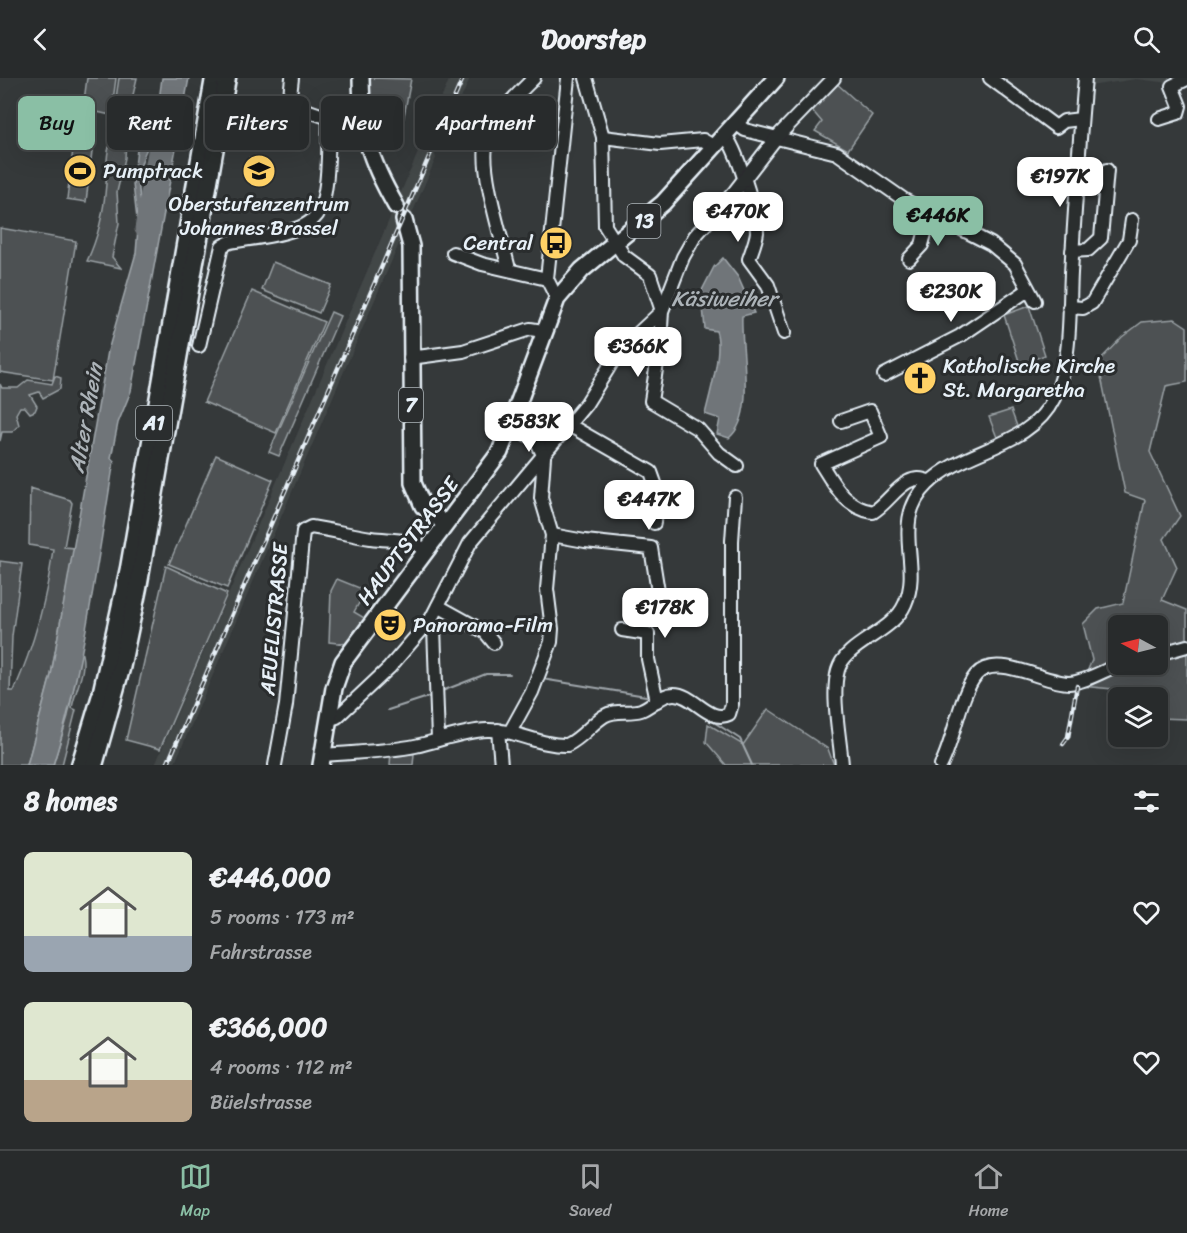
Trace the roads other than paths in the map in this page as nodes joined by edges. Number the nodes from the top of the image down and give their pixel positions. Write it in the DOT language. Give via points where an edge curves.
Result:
graph roads {
  1 [pos="214,78"];
  2 [pos="227,78"];
  3 [pos="292,78"];
  4 [pos="361,78"];
  5 [pos="534,78"];
  6 [pos="568,78"];
  7 [pos="586,78"];
  8 [pos="776,78"];
  9 [pos="834,78"];
  10 [pos="990,78"];
  11 [pos="1085,78"];
  12 [pos="1187,79"];
  13 [pos="362,96"];
  14 [pos="321,115"];
  15 [pos="1081,119"];
  16 [pos="1160,119"];
  17 [pos="729,128"];
  18 [pos="603,137"];
  19 [pos="776,138"];
  20 [pos="713,146"];
  21 [pos="327,150"];
  22 [pos="368,150"];
  23 [pos="1107,170"];
  24 [pos="744,178"];
  25 [pos="396,206"];
  26 [pos="930,214"];
  27 [pos="404,220"];
  28 [pos="1132,220"];
  29 [pos="614,240"];
  30 [pos="1072,251"];
  31 [pos="453,253"];
  32 [pos="909,259"];
  33 [pos="509,269"];
  34 [pos="547,279"];
  35 [pos="1028,290"];
  36 [pos="557,299"];
  37 [pos="1035,301"];
  38 [pos="1069,307"];
  39 [pos="662,312"];
  40 [pos="543,331"];
  41 [pos="784,333"];
  42 [pos="199,346"];
  43 [pos="410,358"];
  44 [pos="884,375"];
  45 [pos="841,421"];
  46 [pos="569,425"];
  47 [pos="509,428"];
  48 [pos="536,440"];
  49 [pos="556,440"];
  50 [pos="544,457"];
  51 [pos="737,466"];
  52 [pos="930,482"];
  53 [pos="735,497"];
  54 [pos="445,524"];
  55 [pos="654,524"];
  56 [pos="552,535"];
  57 [pos="425,550"];
  58 [pos="438,606"];
  59 [pos="657,613"];
  60 [pos="431,619"];
  61 [pos="622,630"];
  62 [pos="494,643"];
  63 [pos="1187,646"];
  64 [pos="1168,651"];
  65 [pos="1108,669"];
  66 [pos="659,697"];
  67 [pos="330,719"];
  68 [pos="504,731"];
  69 [pos="438,739"];
  70 [pos="322,760"];
  71 [pos="80,765"];
  72 [pos="94,765"];
  73 [pos="275,765"];
  74 [pos="501,765"];
  75 [pos="842,765"];
  76 [pos="941,765"];
  1 -- 71 [label="highway, A1" via="129,568 101,695"];
  2 -- 72 [label="highway, A1" via="138,588"];
  3 -- 14 [label="street" via="290,104"];
  4 -- 13 [label="main road"];
  5 -- 33 [label="street" via="506,108 486,142 488,174"];
  6 -- 34 [label="street"];
  7 -- 18 [label="street"];
  8 -- 17 [label="main road, HAUPTSTRASSE / 13"];
  9 -- 19 [label="street"];
  10 -- 15 [label="street" via="1056,127"];
  11 -- 15 [label="street"];
  12 -- 16 [label="street" via="1172,86 1180,106 1178,113"];
  15 -- 30 [label="street"];
  17 -- 19 [label="street"];
  17 -- 20 [label="main road, HAUPTSTRASSE / 13"];
  17 -- 24 [label="street"];
  18 -- 20 [label="street" via="660,144 703,140"];
  18 -- 29 [label="street" via="604,222"];
  19 -- 24 [label="street"];
  19 -- 26 [label="street" via="837,153"];
  20 -- 29 [label="main road, HAUPTSTRASSE / 13" via="652,214"];
  21 -- 42 [label="street" via="324,199 318,214 296,229 222,246"];
  22 -- 25 [label="main road"];
  23 -- 30 [label="street" via="1101,238 1088,250"];
  24 -- 39 [label="street" via="695,236"];
  24 -- 41 [label="street" via="757,229 749,259 768,285"];
  26 -- 32 [label="street" via="922,245"];
  26 -- 35 [label="street" via="1001,250 1015,264"];
  27 -- 43 [label="main road, 7" via="411,246"];
  28 -- 38 [label="street" via="1129,240 1092,303 1083,308"];
  29 -- 36 [label="main road, HAUPTSTRASSE / 13"];
  29 -- 39 [label="street" via="624,256 650,275"];
  30 -- 38 [label="street"];
  31 -- 33 [label="street"];
  33 -- 34 [label="street"];
  34 -- 36 [label="street"];
  35 -- 37 [label="street"];
  35 -- 44 [label="street" via="960,336"];
  36 -- 40 [label="main road, HAUPTSTRASSE / 13"];
  38 -- 52 [label="street" via="1059,385 1046,411 1021,433"];
  39 -- 46 [label="street" via="619,351"];
  39 -- 51 [label="street" via="651,401 698,429"];
  40 -- 43 [label="street" via="530,329 463,351"];
  40 -- 47 [label="main road, HAUPTSTRASSE / 13"];
  43 -- 54 [label="main road, 7" via="413,488 423,506"];
  45 -- 52 [label="street" via="870,411 881,438 821,464 836,489 854,506 873,512 909,480 921,478"];
  46 -- 49 [label="street"];
  46 -- 55 [label="street" via="651,472 656,486"];
  47 -- 48 [label="street"];
  47 -- 54 [label="main road, HAUPTSTRASSE / 13" via="493,464"];
  48 -- 49 [label="street"];
  48 -- 50 [label="street"];
  49 -- 50 [label="street"];
  50 -- 56 [label="street" via="541,498"];
  50 -- 58 [label="street" via="470,543"];
  52 -- 75 [label="street" via="912,505 909,517 906,603 893,621 843,659 838,670"];
  53 -- 66 [label="street" via="732,708 726,716 718,717 680,695"];
  54 -- 57 [label="main road, HAUPTSTRASSE"];
  56 -- 59 [label="street" via="651,548 659,598"];
  56 -- 68 [label="street" via="547,577 551,642 528,702"];
  57 -- 67 [label="main road, HAUPTSTRASSE" via="343,662"];
  57 -- 73 [label="street, AEUELISTRASSE" via="414,542 398,539 310,527 303,531 286,705"];
  58 -- 60 [label="street"];
  58 -- 62 [label="street" via="485,633"];
  60 -- 67 [label="street" via="389,668 337,717"];
  60 -- 69 [label="street"];
  61 -- 66 [label="street" via="648,634 648,659"];
  63 -- 64 [label="street"];
  65 -- 76 [label="street" via="1069,683 1002,666 982,671 970,686"];
  66 -- 68 [label="street" via="642,710 606,715 567,745"];
  67 -- 70 [label="main road, HAUPTSTRASSE"];
  68 -- 69 [label="street" via="463,732"];
  68 -- 74 [label="street"];
  69 -- 70 [label="street"];
}
